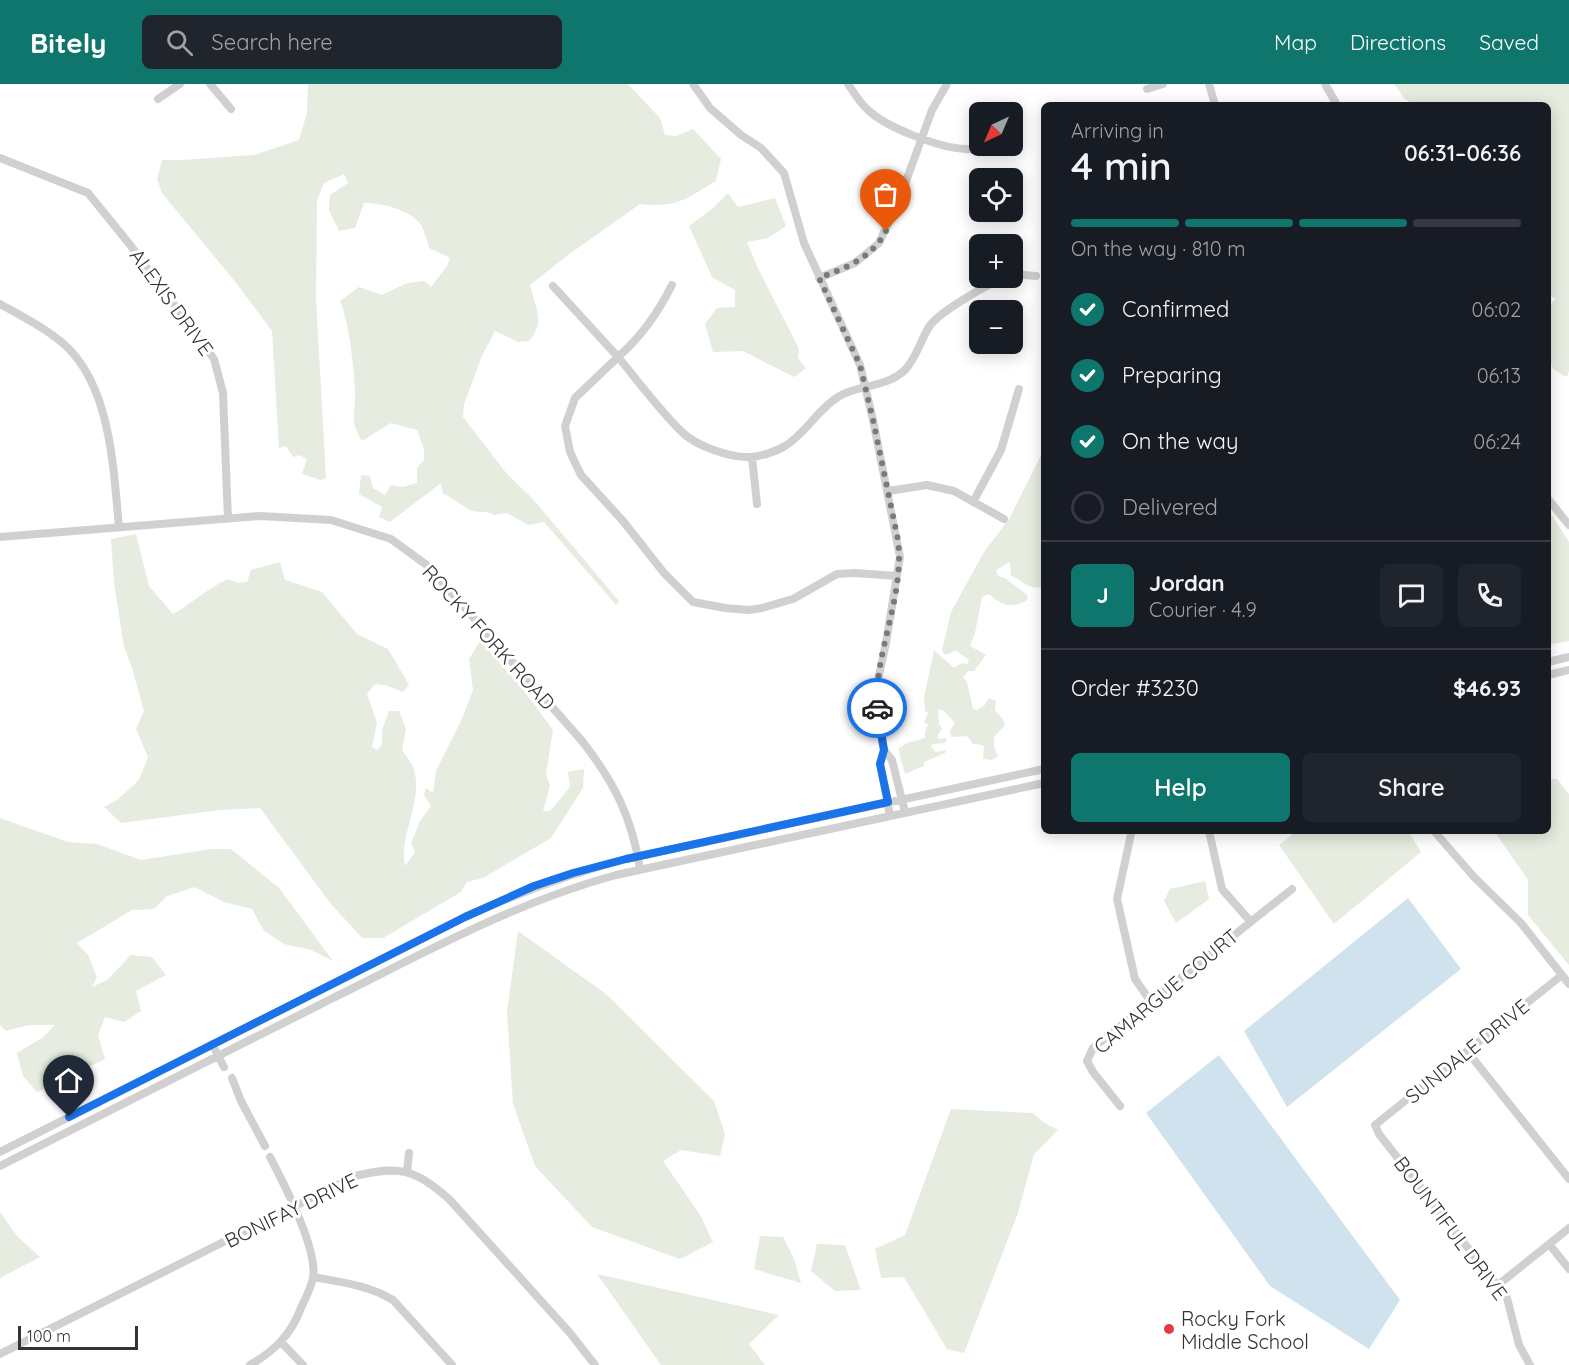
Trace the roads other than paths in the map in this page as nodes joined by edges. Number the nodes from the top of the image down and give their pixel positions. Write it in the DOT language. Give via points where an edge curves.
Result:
graph roads {
  1 [pos="180,84"];
  2 [pos="210,84"];
  3 [pos="693,84"];
  4 [pos="848,84"];
  5 [pos="947,84"];
  6 [pos="1163,84"];
  7 [pos="1209,84"];
  8 [pos="1324,84"];
  9 [pos="1147,89"];
  10 [pos="158,99"];
  11 [pos="1214,102"];
  12 [pos="1335,102"];
  13 [pos="231,109"];
  14 [pos="920,138"];
  15 [pos="969,149"];
  16 [pos="0,158"];
  17 [pos="1023,275"];
  18 [pos="1036,276"];
  19 [pos="819,278"];
  20 [pos="672,285"];
  21 [pos="553,286"];
  22 [pos="982,288"];
  23 [pos="0,304"];
  24 [pos="618,357"];
  25 [pos="865,387"];
  26 [pos="1019,389"];
  27 [pos="752,457"];
  28 [pos="888,491"];
  29 [pos="973,502"];
  30 [pos="1551,503"];
  31 [pos="757,504"];
  32 [pos="228,519"];
  33 [pos="1004,519"];
  34 [pos="1569,525"];
  35 [pos="119,527"];
  36 [pos="0,537"];
  37 [pos="897,576"];
  38 [pos="1569,657"];
  39 [pos="1551,661"];
  40 [pos="1569,670"];
  41 [pos="1551,674"];
  42 [pos="884,750"];
  43 [pos="1041,770"];
  44 [pos="1041,784"];
  45 [pos="903,799"];
  46 [pos="888,802"];
  47 [pos="906,812"];
  48 [pos="890,816"];
  49 [pos="1131,834"];
  50 [pos="1210,834"];
  51 [pos="1436,834"];
  52 [pos="638,856"];
  53 [pos="640,869"];
  54 [pos="1292,889"];
  55 [pos="1250,921"];
  56 [pos="1562,975"];
  57 [pos="1569,984"];
  58 [pos="1151,1002"];
  59 [pos="212,1044"];
  60 [pos="1467,1051"];
  61 [pos="218,1057"];
  62 [pos="224,1067"];
  63 [pos="232,1078"];
  64 [pos="1120,1106"];
  65 [pos="1376,1129"];
  66 [pos="265,1146"];
  67 [pos="0,1152"];
  68 [pos="409,1153"];
  69 [pos="270,1157"];
  70 [pos="0,1166"];
  71 [pos="407,1171"];
  72 [pos="1569,1179"];
  73 [pos="295,1206"];
  74 [pos="1569,1227"];
  75 [pos="1549,1244"];
  76 [pos="1569,1269"];
  77 [pos="313,1277"];
  78 [pos="1497,1285"];
  79 [pos="282,1342"];
  80 [pos="0,1354"];
  81 [pos="249,1365"];
  82 [pos="303,1365"];
  83 [pos="452,1365"];
  84 [pos="595,1365"];
  85 [pos="1530,1365"];
  1 -- 10 [label="street"];
  2 -- 13 [label="street"];
  3 -- 19 [label="street" via="710,108 761,148 784,173 803,240"];
  4 -- 14 [label="street" via="876,117"];
  5 -- 14 [label="street"];
  6 -- 9 [label="street"];
  7 -- 11 [label="street"];
  8 -- 12 [label="street"];
  14 -- 15 [label="street"];
  14 -- 19 [label="street" via="901,195 879,243 855,263"];
  16 -- 32 [label="street, ALEXIS DRIVE" via="88,193 214,359 222,393"];
  17 -- 18 [label="street"];
  19 -- 25 [label="street" via="860,365"];
  20 -- 24 [label="street" via="638,340"];
  21 -- 24 [label="street"];
  22 -- 25 [label="street" via="931,324 918,352 896,377"];
  23 -- 35 [label="street" via="57,338 99,396 111,450"];
  24 -- 27 [label="street" via="684,434 712,449"];
  24 -- 37 [label="street" via="575,398 566,426 570,452 581,475 693,602 749,610 793,599 837,574"];
  25 -- 27 [label="street" via="836,398 784,447"];
  25 -- 28 [label="street"];
  26 -- 29 [label="street" via="1001,450"];
  27 -- 31 [label="street"];
  28 -- 29 [label="street" via="927,485"];
  28 -- 37 [label="street" via="900,552"];
  29 -- 33 [label="street"];
  30 -- 34 [label="street"];
  32 -- 35 [label="street, ROCKY FORK ROAD"];
  32 -- 52 [label="street, ROCKY FORK ROAD" via="331,519 391,539 428,566 604,770 621,798"];
  35 -- 36 [label="street, ROCKY FORK ROAD"];
  37 -- 42 [label="street" via="876,688"];
  38 -- 39 [label="street"];
  40 -- 41 [label="street"];
  42 -- 45 [label="street" via="892,760"];
  42 -- 46 [label="street" via="880,764"];
  43 -- 45 [label="street"];
  44 -- 47 [label="street"];
  45 -- 46 [label="street"];
  45 -- 47 [label="street"];
  46 -- 48 [label="street"];
  46 -- 52 [label="street"];
  47 -- 48 [label="street"];
  48 -- 53 [label="street"];
  49 -- 58 [label="street" via="1117,899 1136,979"];
  50 -- 55 [label="street" via="1222,889"];
  51 -- 56 [label="street" via="1521,923"];
  52 -- 53 [label="street, ROCKY FORK ROAD"];
  52 -- 59 [label="street" via="514,894"];
  53 -- 61 [label="street" via="523,905"];
  54 -- 55 [label="street, CAMARGUE COURT"];
  55 -- 58 [label="street, CAMARGUE COURT"];
  56 -- 57 [label="street"];
  56 -- 60 [label="street, SUNDALE DRIVE"];
  58 -- 64 [label="street, CAMARGUE COURT" via="1093,1048 1087,1061"];
  59 -- 61 [label="street"];
  59 -- 67 [label="street"];
  60 -- 65 [label="street, SUNDALE DRIVE" via="1376,1125"];
  60 -- 72 [label="street"];
  61 -- 62 [label="street"];
  61 -- 70 [label="street"];
  63 -- 66 [label="street"];
  65 -- 78 [label="street, BOUNTIFUL DRIVE"];
  68 -- 71 [label="street"];
  69 -- 73 [label="street"];
  71 -- 73 [label="street, BONIFAY DRIVE" via="378,1170 355,1176"];
  71 -- 84 [label="street, BONIFAY DRIVE" via="429,1182 449,1199"];
  73 -- 77 [label="street" via="308,1242"];
  73 -- 80 [label="street, BONIFAY DRIVE"];
  74 -- 75 [label="street"];
  75 -- 76 [label="street"];
  75 -- 78 [label="street"];
  77 -- 79 [label="street" via="296,1322"];
  77 -- 83 [label="street" via="358,1285 393,1300"];
  78 -- 85 [label="street, BOUNTIFUL DRIVE" via="1507,1298 1519,1345"];
  79 -- 81 [label="street"];
  79 -- 82 [label="street"];
}
